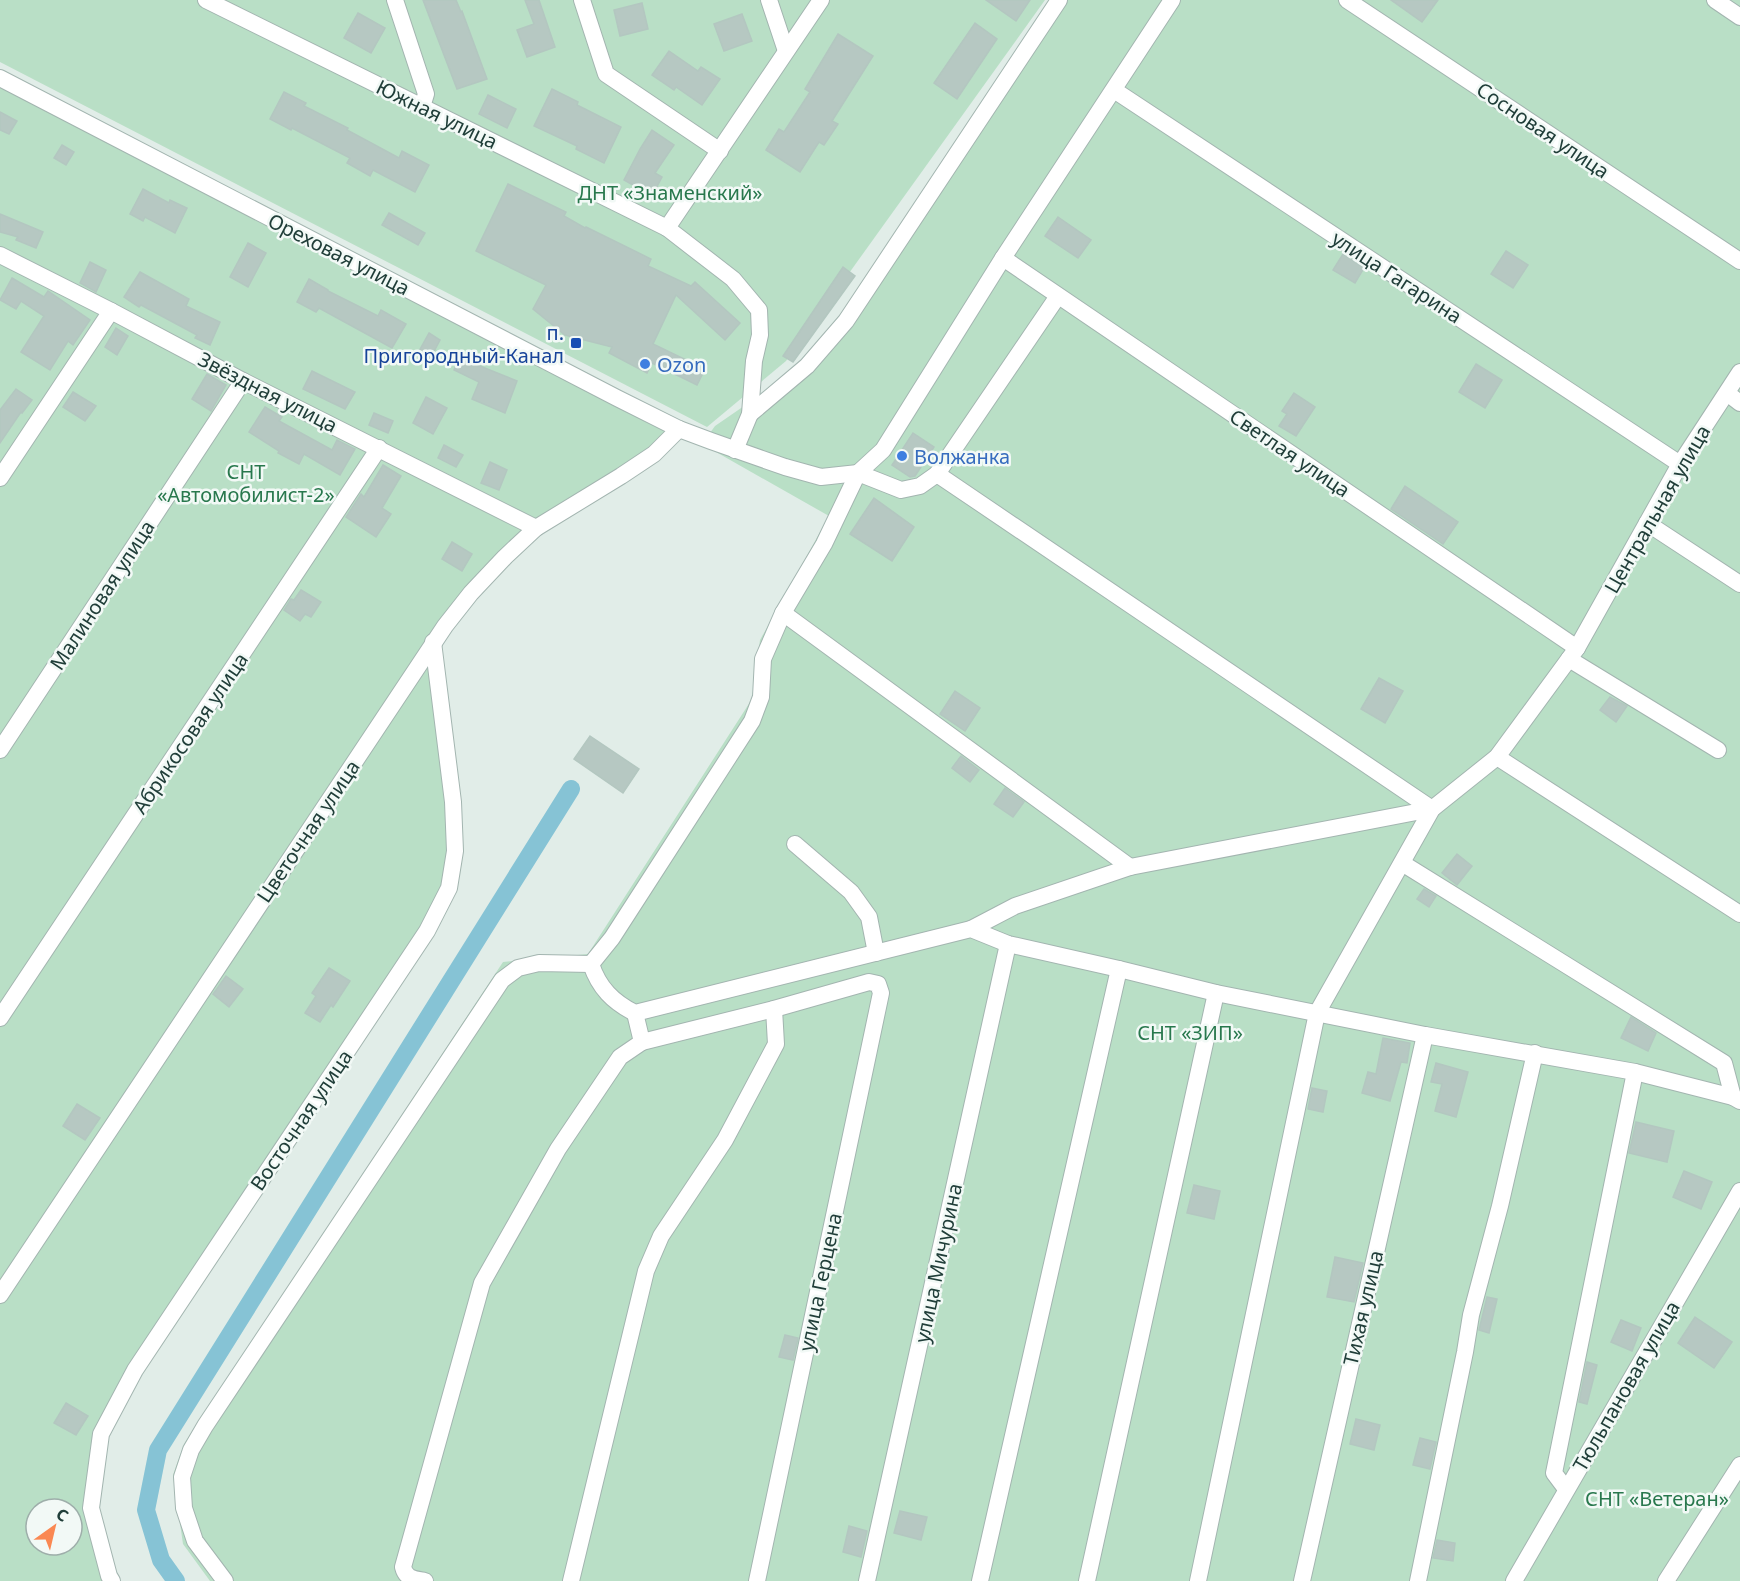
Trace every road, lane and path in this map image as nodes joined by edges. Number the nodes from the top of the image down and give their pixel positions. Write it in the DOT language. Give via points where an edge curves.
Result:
graph roads {
  1 [pos="206,0"];
  2 [pos="395,0"];
  3 [pos="582,0"];
  4 [pos="769,0"];
  5 [pos="821,0"];
  6 [pos="1059,0"];
  7 [pos="1172,0"];
  8 [pos="1347,0"];
  9 [pos="1715,0"];
  10 [pos="1740,17"];
  11 [pos="786,51"];
  12 [pos="0,78"];
  13 [pos="1114,90"];
  14 [pos="422,107"];
  15 [pos="720,151"];
  16 [pos="667,228"];
  17 [pos="0,255"];
  18 [pos="1003,258"];
  19 [pos="1740,261"];
  20 [pos="1058,296"];
  21 [pos="111,311"];
  22 [pos="1740,372"];
  23 [pos="243,381"];
  24 [pos="1733,398"];
  25 [pos="750,414"];
  26 [pos="679,429"];
  27 [pos="379,448"];
  28 [pos="735,450"];
  29 [pos="1680,464"];
  30 [pos="858,472"];
  31 [pos="937,474"];
  32 [pos="0,477"];
  33 [pos="1647,523"];
  34 [pos="536,528"];
  35 [pos="1740,584"];
  36 [pos="783,613"];
  37 [pos="433,642"];
  38 [pos="1573,653"];
  39 [pos="0,750"];
  40 [pos="1718,750"];
  41 [pos="1497,757"];
  42 [pos="1432,810"];
  43 [pos="795,844"];
  44 [pos="1402,862"];
  45 [pos="1130,867"];
  46 [pos="1740,914"];
  47 [pos="971,929"];
  48 [pos="1008,944"];
  49 [pos="876,953"];
  50 [pos="591,964"];
  51 [pos="1119,969"];
  52 [pos="1216,993"];
  53 [pos="774,1009"];
  54 [pos="636,1013"];
  55 [pos="1317,1013"];
  56 [pos="0,1018"];
  57 [pos="1425,1035"];
  58 [pos="642,1042"];
  59 [pos="1535,1053"];
  60 [pos="1635,1072"];
  61 [pos="1737,1099"];
  62 [pos="1740,1191"];
  63 [pos="0,1295"];
  64 [pos="1740,1465"];
  65 [pos="1566,1489"];
  66 [pos="112,1581"];
  67 [pos="225,1581"];
  68 [pos="425,1581"];
  69 [pos="571,1581"];
  70 [pos="757,1581"];
  71 [pos="867,1581"];
  72 [pos="980,1581"];
  73 [pos="1087,1581"];
  74 [pos="1198,1581"];
  75 [pos="1302,1581"];
  76 [pos="1418,1581"];
  77 [pos="1514,1581"];
  78 [pos="1666,1581"];
  1 -- 14 [label="street, Южная улица"];
  2 -- 14 [label="street" via="426,94"];
  3 -- 15 [label="street" via="606,74"];
  4 -- 11 [label="street"];
  5 -- 11 [label="street"];
  6 -- 25 [label="street" via="846,321 807,366"];
  7 -- 13 [label="street"];
  8 -- 19 [label="street, Сосновая улица"];
  9 -- 10 [label="street"];
  11 -- 15 [label="street"];
  12 -- 26 [label="street, Ореховая улица"];
  13 -- 18 [label="street"];
  13 -- 29 [label="street, улица Гагарина"];
  14 -- 16 [label="street, Южная улица"];
  15 -- 16 [label="street"];
  16 -- 25 [label="street, Южная улица" via="733,279 759,310 760,335"];
  17 -- 21 [label="street, Звёздная улица"];
  18 -- 20 [label="street, Светлая улица"];
  18 -- 30 [label="street" via="883,450"];
  20 -- 31 [label="street"];
  20 -- 38 [label="street, Светлая улица"];
  21 -- 23 [label="street, Звёздная улица"];
  21 -- 32 [label="street"];
  22 -- 24 [label="street, Центральная улица"];
  23 -- 27 [label="street, Звёздная улица"];
  23 -- 39 [label="street, Малиновая улица"];
  24 -- 29 [label="street, Центральная улица"];
  25 -- 28 [label="street"];
  26 -- 28 [label="street, Ореховая улица"];
  26 -- 34 [label="street, Цветочная улица" via="654,454"];
  27 -- 34 [label="street, Звёздная улица"];
  27 -- 56 [label="street, Абрикосовая улица"];
  28 -- 30 [label="street, Ореховая улица" via="821,477"];
  29 -- 33 [label="street, Центральная улица"];
  30 -- 31 [label="street" via="901,490 920,486"];
  30 -- 36 [label="street" via="824,544"];
  31 -- 42 [label="street"];
  33 -- 35 [label="street"];
  33 -- 38 [label="street, Центральная улица"];
  34 -- 37 [label="street, Цветочная улица" via="471,593"];
  36 -- 45 [label="street"];
  36 -- 50 [label="street" via="763,659 761,697 752,722 612,938"];
  37 -- 63 [label="street, Цветочная улица"];
  37 -- 66 [label="street, Восточная улица" via="453,802 455,851 449,888 427,931 135,1370 101,1434 92,1508"];
  38 -- 40 [label="street, Светлая улица"];
  38 -- 41 [label="street, Центральная улица"];
  41 -- 42 [label="street, Центральная улица"];
  41 -- 46 [label="street"];
  42 -- 44 [label="street"];
  42 -- 45 [label="street"];
  43 -- 49 [label="street" via="851,892 869,917"];
  44 -- 55 [label="street"];
  44 -- 61 [label="street" via="1724,1063"];
  45 -- 47 [label="street" via="1015,906"];
  47 -- 48 [label="street"];
  47 -- 49 [label="street"];
  48 -- 51 [label="street"];
  48 -- 71 [label="street, улица Мичурина"];
  49 -- 54 [label="street"];
  50 -- 54 [label="street" via="596,980 619,1005"];
  50 -- 67 [label="street" via="539,963 518,968 502,980 195,1442 182,1477 184,1508 195,1541"];
  51 -- 52 [label="street"];
  51 -- 72 [label="street"];
  52 -- 55 [label="street"];
  52 -- 73 [label="street"];
  53 -- 58 [label="street"];
  53 -- 69 [label="street" via="776,1044 725,1140 661,1236 646,1271"];
  53 -- 70 [label="street, улица Герцена" via="869,982 879,984 881,993"];
  54 -- 58 [label="street"];
  55 -- 57 [label="street"];
  55 -- 74 [label="street"];
  57 -- 59 [label="street"];
  57 -- 75 [label="street, Тихая улица"];
  58 -- 68 [label="street" via="620,1057 564,1139 482,1283 404,1567 405,1574"];
  59 -- 60 [label="street"];
  59 -- 76 [label="street" via="1471,1315"];
  60 -- 61 [label="street"];
  60 -- 65 [label="street" via="1554,1473"];
  62 -- 65 [label="street, Тюльпановая улица"];
  64 -- 78 [label="street"];
  65 -- 77 [label="street, Тюльпановая улица"];
}
